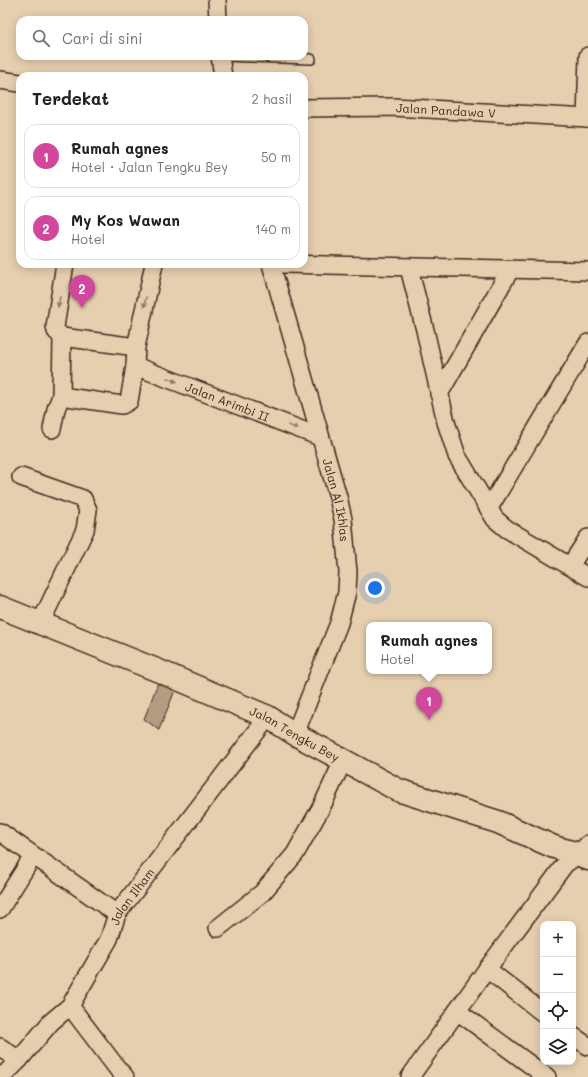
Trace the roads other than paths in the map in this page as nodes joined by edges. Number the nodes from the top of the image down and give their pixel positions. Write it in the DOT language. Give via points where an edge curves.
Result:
graph roads {
  1 [pos="218,0"];
  2 [pos="218,16"];
  3 [pos="588,56"];
  4 [pos="308,59"];
  5 [pos="311,59"];
  6 [pos="221,60"];
  7 [pos="222,72"];
  8 [pos="0,80"];
  9 [pos="16,82"];
  10 [pos="308,108"];
  11 [pos="587,118"];
  12 [pos="308,265"];
  13 [pos="63,268"];
  14 [pos="153,268"];
  15 [pos="272,268"];
  16 [pos="409,268"];
  17 [pos="510,270"];
  18 [pos="588,272"];
  19 [pos="62,337"];
  20 [pos="588,343"];
  21 [pos="136,347"];
  22 [pos="135,366"];
  23 [pos="440,394"];
  24 [pos="61,396"];
  25 [pos="52,429"];
  26 [pos="320,437"];
  27 [pos="21,477"];
  28 [pos="489,508"];
  29 [pos="588,538"];
  30 [pos="570,566"];
  31 [pos="588,577"];
  32 [pos="0,607"];
  33 [pos="41,622"];
  34 [pos="268,717"];
  35 [pos="295,734"];
  36 [pos="343,761"];
  37 [pos="0,832"];
  38 [pos="585,852"];
  39 [pos="33,856"];
  40 [pos="0,909"];
  41 [pos="117,914"];
  42 [pos="218,928"];
  43 [pos="487,969"];
  44 [pos="70,1006"];
  45 [pos="457,1011"];
  46 [pos="540,1011"];
  47 [pos="576,1038"];
  48 [pos="588,1046"];
  49 [pos="0,1047"];
  50 [pos="19,1060"];
  51 [pos="2,1077"];
  52 [pos="125,1077"];
  53 [pos="410,1077"];
  54 [pos="546,1077"];
  1 -- 2 [label="street"];
  3 -- 11 [label="street"];
  4 -- 5 [label="lane"];
  6 -- 7 [label="street"];
  8 -- 9 [label="street"];
  10 -- 11 [label="street, Jalan Pandawa V" via="393,107"];
  12 -- 16 [label="street"];
  13 -- 19 [label="street, one-way" via="55,327"];
  14 -- 21 [label="street, one-way"];
  15 -- 26 [label="street, Jalan Al Ikhlas"];
  16 -- 17 [label="street"];
  16 -- 23 [label="street"];
  17 -- 18 [label="street"];
  17 -- 23 [label="street"];
  19 -- 21 [label="street"];
  19 -- 24 [label="street"];
  20 -- 28 [label="street"];
  21 -- 22 [label="street"];
  22 -- 24 [label="street" via="130,400 127,403 122,405"];
  22 -- 26 [label="street, Jalan Arimbi II, one-way"];
  23 -- 28 [label="street" via="457,456"];
  24 -- 25 [label="street"];
  26 -- 35 [label="street, Jalan Al Ikhlas" via="343,519 348,572 347,592 339,623"];
  27 -- 33 [label="street" via="83,499 88,510 85,530"];
  28 -- 30 [label="street" via="495,519 507,529"];
  29 -- 30 [label="street"];
  30 -- 31 [label="street"];
  32 -- 33 [label="main road, Jalan Tengku Bey"];
  33 -- 34 [label="main road, Jalan Tengku Bey"];
  34 -- 35 [label="main road, Jalan Tengku Bey"];
  34 -- 41 [label="street, Jalan Ilham"];
  35 -- 36 [label="main road, Jalan Tengku Bey"];
  36 -- 38 [label="main road, Jalan Tengku Bey" via="398,790 498,822 554,847"];
  36 -- 42 [label="street" via="295,854 262,893"];
  37 -- 39 [label="street"];
  38 -- 43 [label="street" via="565,864"];
  39 -- 40 [label="street"];
  39 -- 41 [label="street"];
  41 -- 44 [label="street, Jalan Ilham" via="109,939"];
  43 -- 45 [label="street"];
  43 -- 46 [label="street"];
  44 -- 50 [label="street, Jalan Ilham" via="51,1022"];
  44 -- 52 [label="street"];
  45 -- 53 [label="street"];
  45 -- 54 [label="street"];
  47 -- 48 [label="street"];
  49 -- 50 [label="street"];
  50 -- 51 [label="street, Jalan Ilham"];
}
